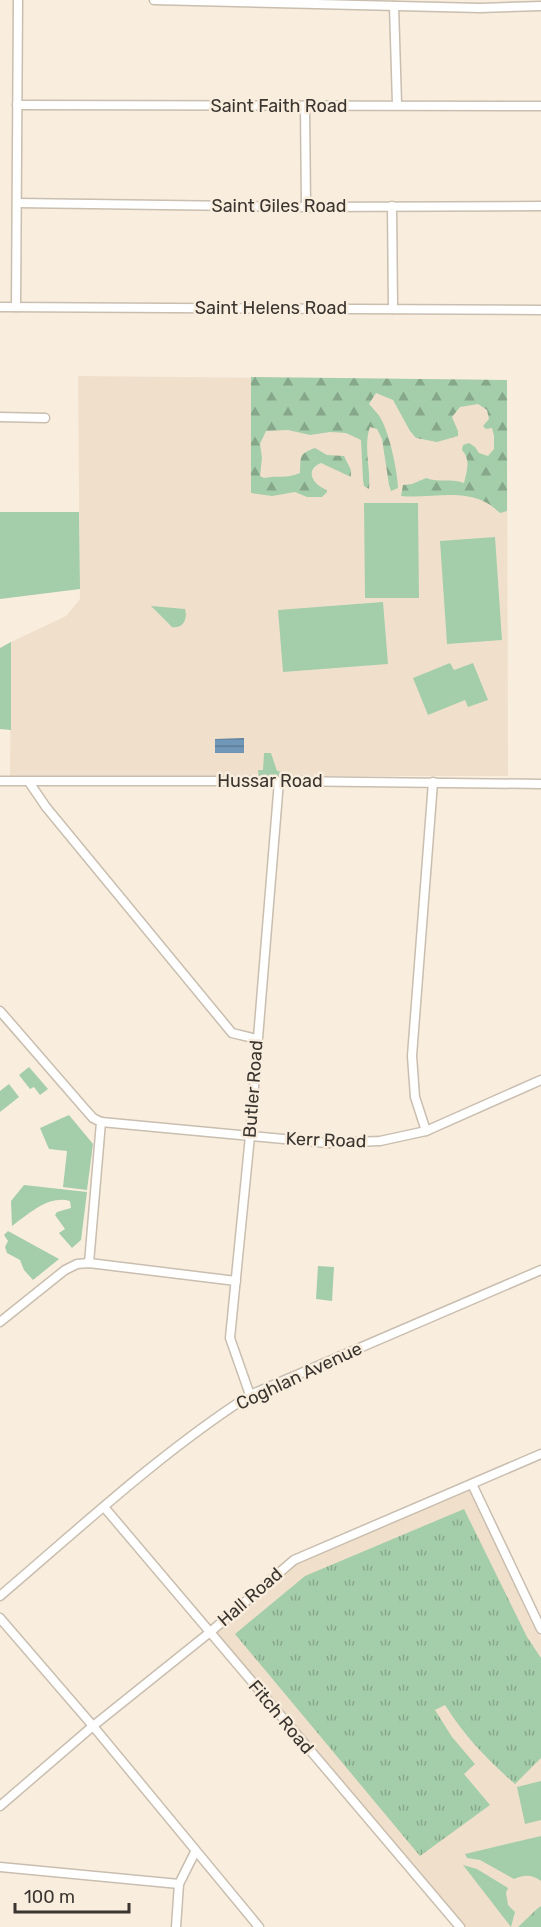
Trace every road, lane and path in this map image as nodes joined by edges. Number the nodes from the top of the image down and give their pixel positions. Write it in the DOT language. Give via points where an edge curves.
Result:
graph roads {
  1 [pos="18,0"];
  2 [pos="154,0"];
  3 [pos="394,6"];
  4 [pos="541,6"];
  5 [pos="18,105"];
  6 [pos="397,105"];
  7 [pos="305,106"];
  8 [pos="541,106"];
  9 [pos="17,203"];
  10 [pos="392,206"];
  11 [pos="541,206"];
  12 [pos="306,207"];
  13 [pos="16,306"];
  14 [pos="0,307"];
  15 [pos="393,309"];
  16 [pos="541,310"];
  17 [pos="0,417"];
  18 [pos="45,418"];
  19 [pos="0,781"];
  20 [pos="279,781"];
  21 [pos="28,782"];
  22 [pos="433,782"];
  23 [pos="541,784"];
  24 [pos="0,1011"];
  25 [pos="257,1039"];
  26 [pos="541,1080"];
  27 [pos="101,1122"];
  28 [pos="426,1131"];
  29 [pos="250,1136"];
  30 [pos="89,1263"];
  31 [pos="541,1270"];
  32 [pos="236,1281"];
  33 [pos="0,1322"];
  34 [pos="250,1395"];
  35 [pos="541,1454"];
  36 [pos="472,1484"];
  37 [pos="104,1507"];
  38 [pos="0,1596"];
  39 [pos="0,1618"];
  40 [pos="538,1619"];
  41 [pos="541,1629"];
  42 [pos="209,1633"];
  43 [pos="93,1726"];
  44 [pos="0,1806"];
  45 [pos="195,1852"];
  46 [pos="0,1868"];
  47 [pos="178,1884"];
  48 [pos="176,1927"];
  49 [pos="259,1927"];
  50 [pos="460,1927"];
  1 -- 5 [label="street"];
  2 -- 3 [label="street"];
  3 -- 4 [label="street"];
  3 -- 6 [label="street"];
  5 -- 7 [label="street, Saint Faith Road"];
  5 -- 9 [label="street"];
  6 -- 7 [label="street, Saint Faith Road"];
  6 -- 8 [label="street, Saint Faith Road"];
  7 -- 12 [label="street"];
  9 -- 12 [label="street, Saint Giles Road"];
  9 -- 13 [label="street"];
  10 -- 11 [label="street, Saint Giles Road"];
  10 -- 12 [label="street, Saint Giles Road"];
  10 -- 15 [label="street"];
  13 -- 14 [label="street, Saint Helens Road"];
  13 -- 15 [label="street, Saint Helens Road"];
  15 -- 16 [label="street, Saint Helens Road"];
  17 -- 18 [label="street"];
  19 -- 21 [label="street, Hussar Road"];
  20 -- 21 [label="street, Hussar Road"];
  20 -- 22 [label="street, Hussar Road"];
  20 -- 25 [label="street, Butler Road"];
  21 -- 25 [label="street" via="232,1033"];
  22 -- 23 [label="street, Hussar Road"];
  22 -- 28 [label="street" via="412,1056 415,1097"];
  24 -- 27 [label="street" via="93,1118"];
  25 -- 29 [label="street, Butler Road"];
  26 -- 28 [label="street, Kerr Road"];
  27 -- 29 [label="street, Kerr Road"];
  27 -- 30 [label="street"];
  28 -- 29 [label="street, Kerr Road" via="350,1143"];
  29 -- 32 [label="street, Butler Road"];
  30 -- 32 [label="street"];
  30 -- 33 [label="street" via="65,1270"];
  31 -- 34 [label="street, Coghlan Avenue"];
  32 -- 34 [label="street, Butler Road" via="230,1338"];
  34 -- 37 [label="street, Coghlan Avenue" via="177,1445"];
  35 -- 36 [label="street, Hall Road"];
  36 -- 40 [label="street"];
  36 -- 42 [label="street, Hall Road" via="294,1560"];
  37 -- 38 [label="street, Coghlan Avenue"];
  37 -- 42 [label="street, Fitch Road"];
  39 -- 43 [label="street"];
  40 -- 41 [label="street"];
  42 -- 43 [label="street, Hall Road"];
  42 -- 50 [label="street, Fitch Road"];
  43 -- 44 [label="street, Hall Road"];
  43 -- 45 [label="street"];
  45 -- 47 [label="street"];
  45 -- 49 [label="street"];
  46 -- 47 [label="street"];
  47 -- 48 [label="street"];
}
